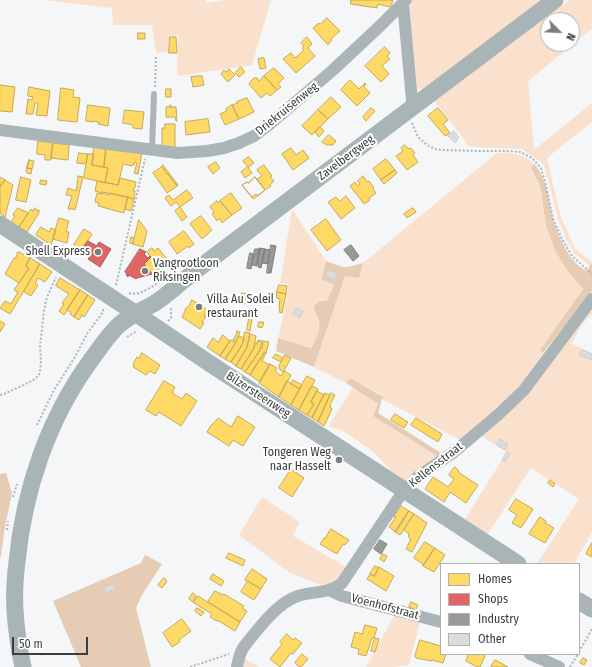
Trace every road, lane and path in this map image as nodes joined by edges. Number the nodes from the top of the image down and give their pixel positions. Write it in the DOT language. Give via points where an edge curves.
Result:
graph roads {
  1 [pos="555,0"];
  2 [pos="404,2"];
  3 [pos="156,56"];
  4 [pos="154,94"];
  5 [pos="412,108"];
  6 [pos="0,130"];
  7 [pos="149,150"];
  8 [pos="0,224"];
  9 [pos="63,266"];
  10 [pos="592,274"];
  11 [pos="164,280"];
  12 [pos="116,286"];
  13 [pos="124,291"];
  14 [pos="592,299"];
  15 [pos="135,313"];
  16 [pos="134,332"];
  17 [pos="123,340"];
  18 [pos="0,395"];
  19 [pos="404,490"];
  20 [pos="516,563"];
  21 [pos="329,590"];
  22 [pos="580,602"];
  23 [pos="592,609"];
  24 [pos="440,622"];
  25 [pos="592,629"];
  26 [pos="580,650"];
  27 [pos="242,651"];
  28 [pos="532,655"];
  29 [pos="577,655"];
  30 [pos="23,667"];
  31 [pos="190,667"];
  32 [pos="237,667"];
  33 [pos="560,667"];
  34 [pos="570,667"];
  1 -- 5 [label="main road, Zavelbergweg"];
  2 -- 5 [label="street, Driekruisenweg"];
  2 -- 7 [label="street, Driekruisenweg" via="333,70 254,136 224,148 206,151 178,153"];
  3 -- 4 [label="path"];
  4 -- 7 [label="lane"];
  5 -- 10 [label="path" via="412,123 418,137 435,149 520,152 532,158 541,168 553,219 562,239 572,256"];
  5 -- 15 [label="main road, Zavelbergweg" via="155,303"];
  6 -- 7 [label="street, Driekruisenweg"];
  7 -- 12 [label="path"];
  8 -- 9 [label="main road, Bilzersteenweg"];
  9 -- 15 [label="main road, Bilzersteenweg"];
  9 -- 18 [label="path" via="46,300 40,346 40,373 32,381"];
  11 -- 13 [label="path" via="140,293"];
  14 -- 19 [label="street, Kellensstraat" via="524,390 454,452 419,476"];
  15 -- 19 [label="main road, Bilzersteenweg"];
  15 -- 30 [label="main road, Zavelbergweg" via="113,331 68,395 37,465 20,530 16,575 15,609"];
  16 -- 17 [label="path"];
  19 -- 20 [label="main road, Bilzersteenweg"];
  19 -- 21 [label="street, Kellensstraat" via="342,583"];
  21 -- 24 [label="street, Voenhofstraat" via="342,596"];
  21 -- 27 [label="street, Kellensstraat" via="297,596 287,601 261,624"];
  22 -- 23 [label="main road"];
  25 -- 26 [label="path"];
  27 -- 31 [label="path"];
  27 -- 32 [label="street, Kellensstraat"];
  28 -- 33 [label="street"];
  29 -- 34 [label="path"];
}
